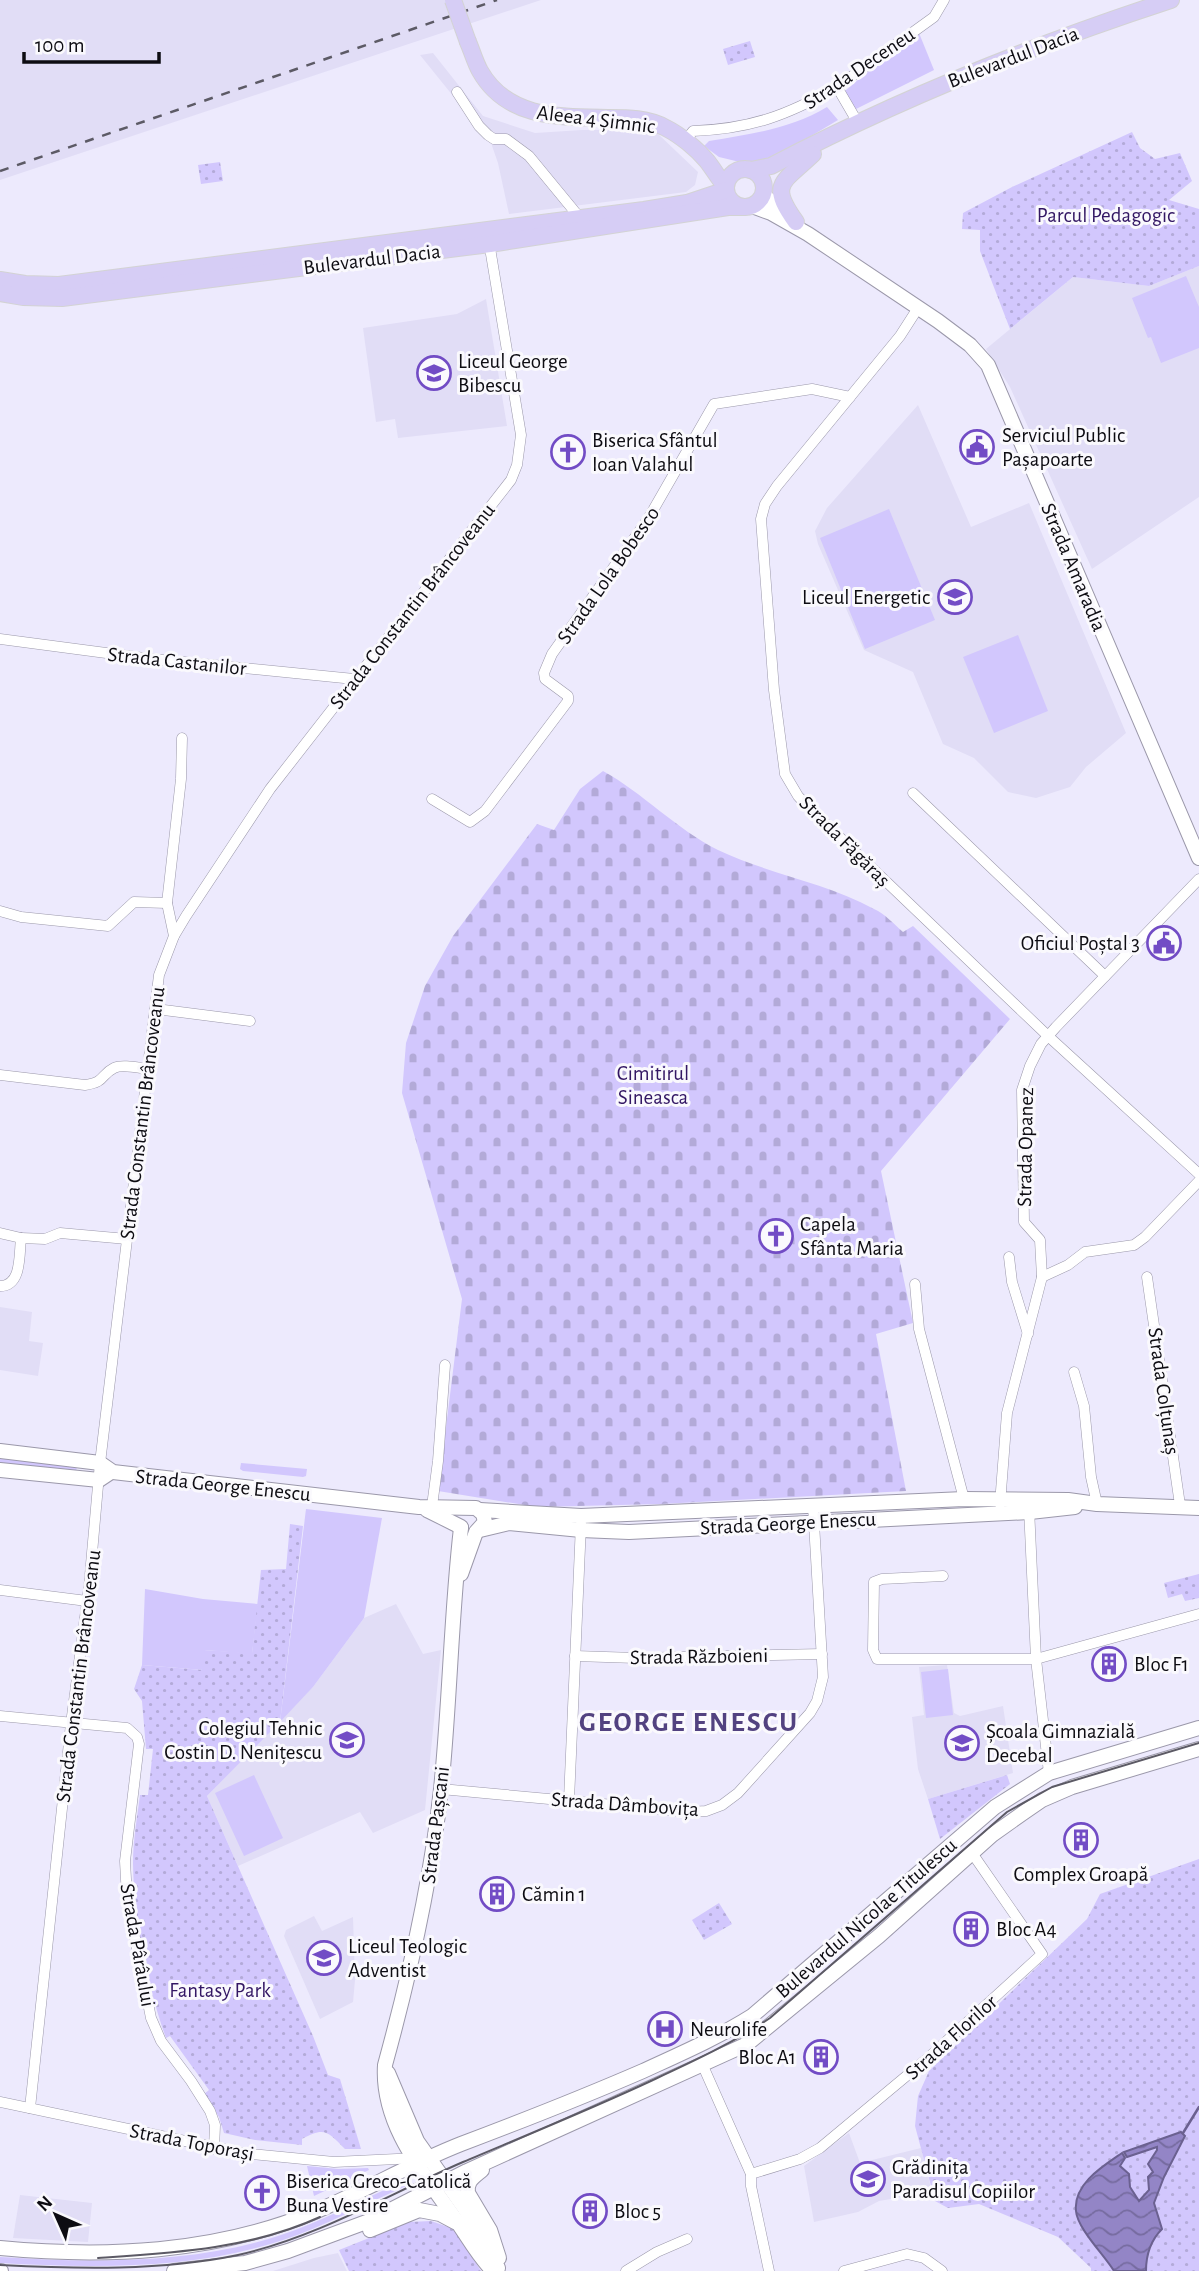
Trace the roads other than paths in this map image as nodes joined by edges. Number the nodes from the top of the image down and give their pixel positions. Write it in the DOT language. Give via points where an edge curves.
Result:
graph roads {
  1 [pos="453,0"];
  2 [pos="944,0"];
  3 [pos="1171,0"];
  4 [pos="837,87"];
  5 [pos="457,92"];
  6 [pos="858,124"];
  7 [pos="685,141"];
  8 [pos="813,154"];
  9 [pos="707,161"];
  10 [pos="747,169"];
  11 [pos="726,188"];
  12 [pos="756,199"];
  13 [pos="580,218"];
  14 [pos="796,222"];
  15 [pos="808,234"];
  16 [pos="489,237"];
  17 [pos="0,279"];
  18 [pos="0,293"];
  19 [pos="918,308"];
  20 [pos="850,397"];
  21 [pos="0,639"];
  22 [pos="354,679"];
  23 [pos="182,737"];
  24 [pos="913,793"];
  25 [pos="432,799"];
  26 [pos="1199,858"];
  27 [pos="1199,879"];
  28 [pos="167,903"];
  29 [pos="0,911"];
  30 [pos="174,936"];
  31 [pos="1105,976"];
  32 [pos="156,1009"];
  33 [pos="250,1021"];
  34 [pos="1048,1036"];
  35 [pos="148,1069"];
  36 [pos="0,1075"];
  37 [pos="1199,1174"];
  38 [pos="1199,1181"];
  39 [pos="0,1233"];
  40 [pos="21,1238"];
  41 [pos="127,1239"];
  42 [pos="1009,1257"];
  43 [pos="1042,1276"];
  44 [pos="1147,1277"];
  45 [pos="915,1284"];
  46 [pos="0,1286"];
  47 [pos="1028,1335"];
  48 [pos="445,1365"];
  49 [pos="1074,1372"];
  50 [pos="0,1451"];
  51 [pos="0,1470"];
  52 [pos="103,1472"];
  53 [pos="964,1499"];
  54 [pos="1097,1504"];
  55 [pos="1029,1505"];
  56 [pos="1180,1505"];
  57 [pos="813,1506"];
  58 [pos="1000,1506"];
  59 [pos="426,1507"];
  60 [pos="1199,1508"];
  61 [pos="474,1509"];
  62 [pos="814,1522"];
  63 [pos="581,1523"];
  64 [pos="461,1527"];
  65 [pos="478,1531"];
  66 [pos="943,1576"];
  67 [pos="457,1580"];
  68 [pos="0,1590"];
  69 [pos="87,1601"];
  70 [pos="1199,1614"];
  71 [pos="822,1654"];
  72 [pos="575,1656"];
  73 [pos="1036,1659"];
  74 [pos="0,1716"];
  75 [pos="71,1724"];
  76 [pos="1199,1728"];
  77 [pos="1199,1749"];
  78 [pos="1049,1773"];
  79 [pos="441,1789"];
  80 [pos="569,1800"];
  81 [pos="972,1853"];
  82 [pos="703,2066"];
  83 [pos="0,2102"];
  84 [pos="30,2108"];
  85 [pos="214,2149"];
  86 [pos="497,2159"];
  87 [pos="421,2160"];
  88 [pos="751,2174"];
  89 [pos="440,2185"];
  90 [pos="458,2223"];
  91 [pos="687,2239"];
  92 [pos="318,2241"];
  93 [pos="0,2248"];
  94 [pos="174,2271"];
  95 [pos="493,2271"];
  96 [pos="500,2271"];
  97 [pos="626,2271"];
  98 [pos="769,2271"];
  99 [pos="844,2271"];
  100 [pos="942,2271"];
  1 -- 7 [label="main road, Aleea 4 Șimnic, bridge" via="480,72 509,102 559,117 652,122"];
  2 -- 4 [label="street, Strada Deceneu" via="934,17"];
  3 -- 6 [label="main road, Bulevardul Dacia" via="986,66"];
  4 -- 6 [label="street"];
  4 -- 7 [label="street, Strada Deceneu" via="782,116 693,131"];
  5 -- 13 [label="street" via="479,126 529,156"];
  6 -- 8 [label="main road, Bulevardul Dacia"];
  6 -- 10 [label="main road, Bulevardul Dacia" via="771,166"];
  7 -- 9 [label="main road, Aleea 4 Șimnic"];
  8 -- 12 [label="main road, Bulevardul Dacia" via="778,175"];
  8 -- 14 [label="main road" via="783,183 780,192"];
  9 -- 10 [label="main road, Aleea 4 Șimnic"];
  9 -- 11 [label="main road, Aleea 4 Șimnic"];
  10 -- 11 [label="main road, Bulevardul Dacia" via="733,173"];
  10 -- 12 [label="main road" via="761,177"];
  11 -- 12 [label="main road" via="734,203"];
  11 -- 13 [label="main road, Bulevardul Dacia" via="687,203"];
  12 -- 14 [label="main road, Strada Amaradia"];
  12 -- 15 [label="main road, Strada Amaradia"];
  12 -- 16 [label="main road, Bulevardul Dacia" via="728,207"];
  13 -- 16 [label="main road, Bulevardul Dacia"];
  14 -- 15 [label="main road, Strada Amaradia"];
  15 -- 19 [label="main road, Strada Amaradia"];
  16 -- 17 [label="main road, Bulevardul Dacia" via="59,285"];
  16 -- 18 [label="main road, Bulevardul Dacia" via="62,298"];
  16 -- 22 [label="street, Strada Constantin Brâncoveanu" via="521,435 517,465 511,480 458,551"];
  19 -- 20 [label="street, Strada Făgăraș"];
  19 -- 26 [label="main road, Strada Amaradia" via="970,345 988,365"];
  20 -- 25 [label="street, Strada Lola Bobesco" via="812,389 714,404 661,498 552,654 545,679 568,696 568,701 485,811 470,822"];
  20 -- 34 [label="street, Strada Făgăraș" via="777,486 761,519 785,774 808,807"];
  21 -- 22 [label="street, Strada Castanilor"];
  22 -- 30 [label="street, Strada Constantin Brâncoveanu" via="223,857"];
  23 -- 28 [label="street"];
  24 -- 31 [label="street"];
  27 -- 31 [label="street, Strada Opanez"];
  28 -- 29 [label="street" via="134,902 108,926"];
  28 -- 30 [label="street"];
  30 -- 32 [label="street, Strada Constantin Brâncoveanu" via="159,975"];
  31 -- 34 [label="street, Strada Opanez"];
  32 -- 33 [label="street"];
  32 -- 35 [label="street, Strada Constantin Brâncoveanu"];
  34 -- 37 [label="street, Strada Făgăraș"];
  34 -- 43 [label="street, Strada Opanez" via="1022,1090 1024,1222 1040,1240"];
  35 -- 36 [label="street" via="118,1066 97,1083 85,1085"];
  35 -- 41 [label="street, Strada Constantin Brâncoveanu"];
  38 -- 43 [label="street" via="1134,1245 1085,1252"];
  39 -- 40 [label="street"];
  40 -- 41 [label="street" via="46,1239 60,1233"];
  40 -- 46 [label="street" via="17,1274 13,1283"];
  41 -- 52 [label="street, Strada Constantin Brâncoveanu"];
  42 -- 47 [label="street"];
  43 -- 47 [label="street, Strada Opanez"];
  44 -- 56 [label="street, Strada Colțunaș"];
  45 -- 53 [label="street" via="919,1329"];
  47 -- 58 [label="street, Strada Opanez" via="1005,1426"];
  48 -- 59 [label="street" via="438,1461"];
  49 -- 54 [label="street" via="1084,1406"];
  50 -- 52 [label="main road, Strada George Enescu"];
  51 -- 52 [label="main road, Strada George Enescu"];
  52 -- 59 [label="main road, Strada George Enescu"];
  52 -- 69 [label="street, Strada Constantin Brâncoveanu"];
  53 -- 57 [label="main road, Strada George Enescu"];
  53 -- 58 [label="main road, Strada George Enescu"];
  54 -- 55 [label="main road, Strada George Enescu"];
  54 -- 56 [label="main road, Strada George Enescu"];
  55 -- 58 [label="main road, Strada George Enescu"];
  55 -- 73 [label="street"];
  56 -- 60 [label="main road, Strada George Enescu"];
  57 -- 62 [label="street, Strada Dâmbovița"];
  57 -- 63 [label="main road, Strada George Enescu"];
  58 -- 62 [label="main road, Strada George Enescu"];
  59 -- 61 [label="main road, Strada George Enescu"];
  59 -- 64 [label="main road, Strada George Enescu"];
  61 -- 63 [label="main road, Strada George Enescu"];
  61 -- 64 [label="main road" via="461,1513"];
  61 -- 65 [label="main road" via="485,1522"];
  62 -- 63 [label="main road, Strada George Enescu" via="629,1532"];
  62 -- 71 [label="street, Strada Dâmbovița"];
  63 -- 65 [label="main road, Strada George Enescu" via="509,1523"];
  63 -- 72 [label="street"];
  64 -- 65 [label="main road"];
  64 -- 67 [label="main road, Strada Pașcani"];
  65 -- 67 [label="main road, Strada Pașcani"];
  66 -- 73 [label="street" via="874,1582 873,1650 877,1659"];
  67 -- 79 [label="main road, Strada Pașcani"];
  68 -- 69 [label="street"];
  69 -- 75 [label="street, Strada Constantin Brâncoveanu"];
  70 -- 73 [label="street"];
  71 -- 72 [label="street, Strada Războieni"];
  71 -- 80 [label="street, Strada Dâmbovița" via="822,1690 810,1713 722,1805 690,1812"];
  72 -- 80 [label="street"];
  73 -- 78 [label="street"];
  74 -- 75 [label="street"];
  75 -- 84 [label="street, Strada Constantin Brâncoveanu"];
  75 -- 85 [label="street, Strada Pârâului" via="127,1728 137,1737 125,1861 127,1898 151,2018 161,2041 210,2111 215,2125"];
  76 -- 78 [label="main road, Bulevardul Nicolae Titulescu"];
  77 -- 81 [label="main road, Bulevardul Nicolae Titulescu" via="1042,1800"];
  78 -- 87 [label="main road, Bulevardul Nicolae Titulescu" via="995,1807 771,2001 727,2032 594,2092"];
  79 -- 80 [label="street, Strada Dâmbovița"];
  79 -- 87 [label="main road, Strada Pașcani" via="419,1936 385,2066 387,2102 405,2144"];
  81 -- 82 [label="main road, Bulevardul Nicolae Titulescu" via="775,2024"];
  81 -- 88 [label="street, Strada Florilor" via="1042,1954 820,2148"];
  82 -- 86 [label="main road, Bulevardul Nicolae Titulescu"];
  82 -- 88 [label="street"];
  83 -- 84 [label="street, Strada Toporași"];
  84 -- 85 [label="street, Strada Toporași"];
  85 -- 87 [label="street, Strada Toporași" via="334,2162"];
  86 -- 89 [label="main road, Bulevardul Nicolae Titulescu"];
  86 -- 96 [label="main road" via="471,2179 467,2188 490,2230"];
  87 -- 89 [label="main road, Strada Pașcani"];
  87 -- 93 [label="main road, Bulevardul Nicolae Titulescu" via="315,2212 228,2239 116,2252"];
  88 -- 98 [label="street"];
  89 -- 90 [label="main road"];
  89 -- 92 [label="main road, Bulevardul Nicolae Titulescu"];
  89 -- 96 [label="main road" via="465,2209"];
  90 -- 92 [label="main road" via="419,2210 354,2237"];
  90 -- 95 [label="main road"];
  91 -- 97 [label="street"];
  92 -- 94 [label="main road" via="245,2263"];
  99 -- 100 [label="street" via="907,2253"];
}
